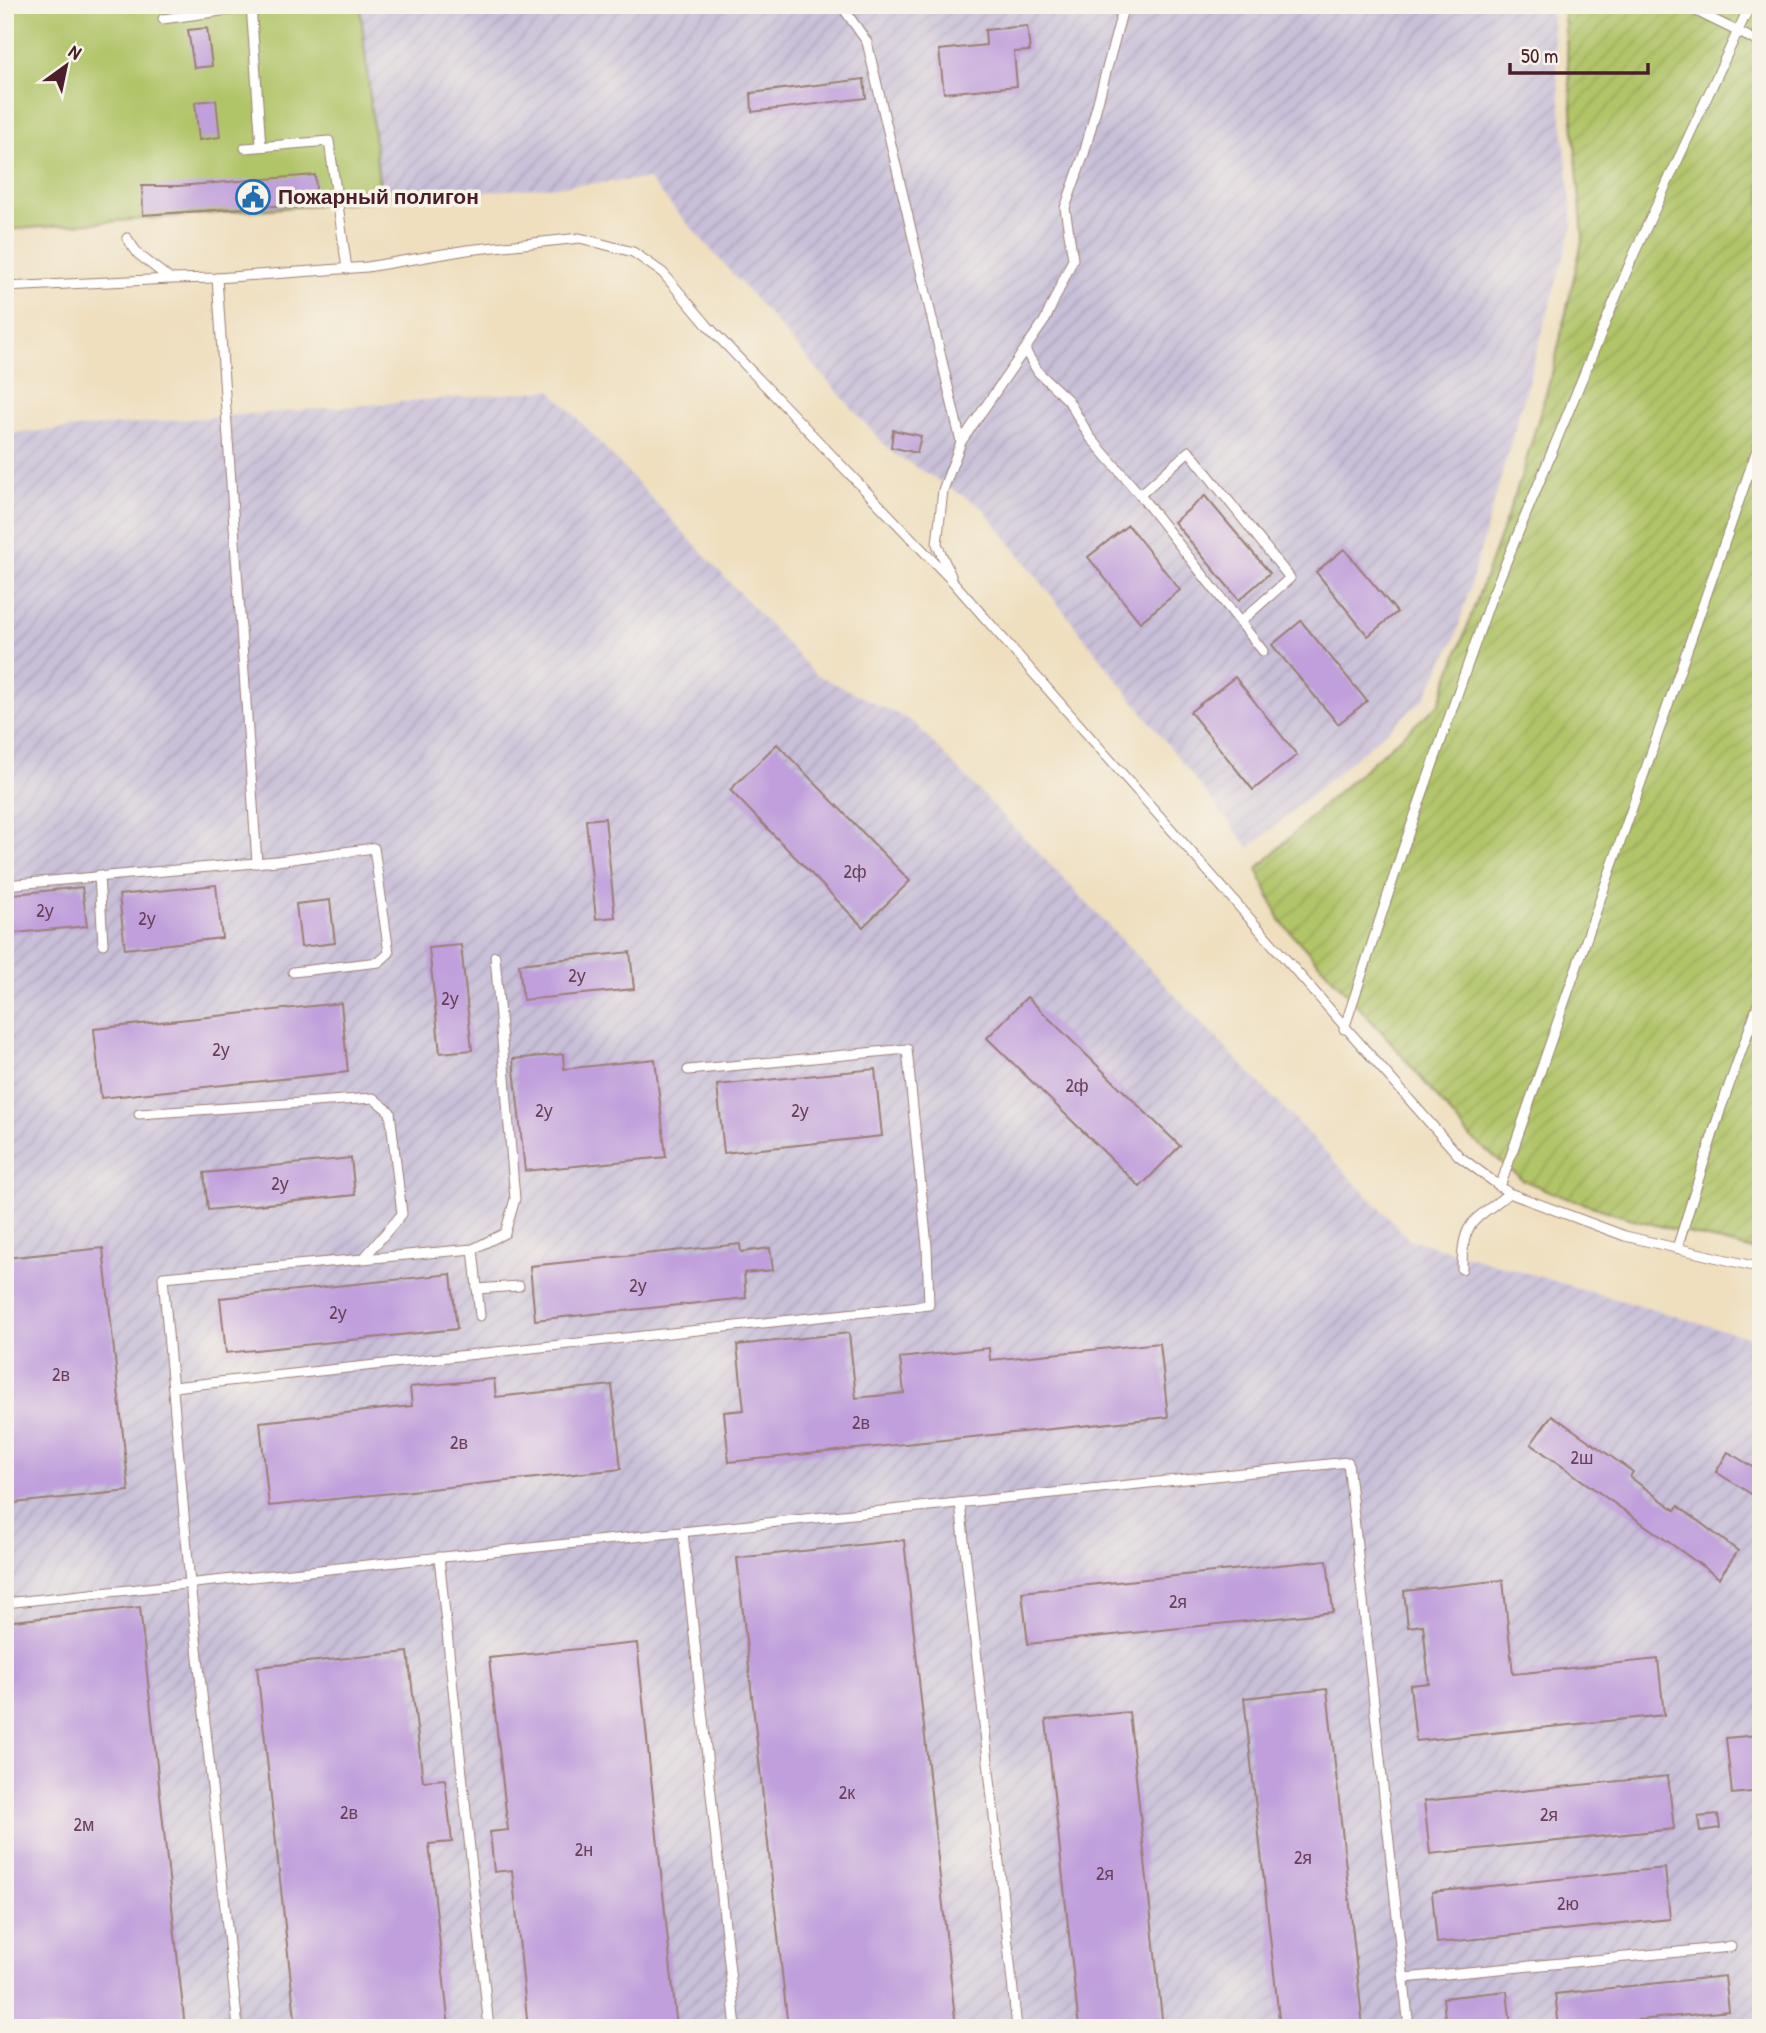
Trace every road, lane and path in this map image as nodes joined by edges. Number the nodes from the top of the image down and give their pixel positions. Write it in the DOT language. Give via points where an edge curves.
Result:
graph roads {
  1 [pos="841,5"];
  2 [pos="1124,5"];
  3 [pos="1684,5"];
  4 [pos="1750,5"];
  5 [pos="251,6"];
  6 [pos="163,19"];
  7 [pos="1738,30"];
  8 [pos="1761,43"];
  9 [pos="261,146"];
  10 [pos="245,148"];
  11 [pos="127,238"];
  12 [pos="347,269"];
  13 [pos="217,278"];
  14 [pos="170,279"];
  15 [pos="5,287"];
  16 [pos="1025,350"];
  17 [pos="1761,438"];
  18 [pos="961,442"];
  19 [pos="1140,495"];
  20 [pos="955,584"];
  21 [pos="1240,622"];
  22 [pos="1263,651"];
  23 [pos="257,863"];
  24 [pos="99,874"];
  25 [pos="5,885"];
  26 [pos="103,943"];
  27 [pos="495,956"];
  28 [pos="293,972"];
  29 [pos="1761,996"];
  30 [pos="1345,1029"];
  31 [pos="688,1070"];
  32 [pos="139,1114"];
  33 [pos="1500,1187"];
  34 [pos="1509,1193"];
  35 [pos="1677,1248"];
  36 [pos="473,1249"];
  37 [pos="364,1258"];
  38 [pos="1761,1268"];
  39 [pos="1462,1269"];
  40 [pos="519,1286"];
  41 [pos="477,1289"];
  42 [pos="480,1317"];
  43 [pos="173,1387"];
  44 [pos="960,1503"];
  45 [pos="683,1532"];
  46 [pos="439,1557"];
  47 [pos="190,1583"];
  48 [pos="5,1603"];
  49 [pos="1731,1947"];
  50 [pos="1404,1978"];
  51 [pos="238,2028"];
  52 [pos="489,2028"];
  53 [pos="736,2028"];
  54 [pos="1017,2028"];
  55 [pos="1409,2028"];
  1 -- 18 [label="lane" via="867,42"];
  2 -- 16 [label="lane" via="1065,208 1073,259 1045,320"];
  3 -- 7 [label="lane"];
  4 -- 7 [label="lane"];
  5 -- 6 [label="lane"];
  5 -- 9 [label="lane"];
  7 -- 8 [label="lane"];
  7 -- 30 [label="lane" via="1633,256 1490,601"];
  9 -- 10 [label="lane"];
  9 -- 12 [label="lane" via="330,141"];
  11 -- 14 [label="lane" via="138,254"];
  12 -- 13 [label="lane"];
  12 -- 20 [label="lane" via="580,238 633,252 663,273 707,325"];
  13 -- 14 [label="lane"];
  13 -- 23 [label="lane"];
  14 -- 15 [label="lane"];
  16 -- 18 [label="lane"];
  16 -- 19 [label="lane"];
  17 -- 33 [label="lane"];
  18 -- 20 [label="lane" via="943,490 937,544"];
  19 -- 21 [label="lane"];
  19 -- 21 [label="lane" via="1189,451 1290,578"];
  20 -- 30 [label="lane"];
  21 -- 22 [label="lane"];
  23 -- 24 [label="lane"];
  23 -- 28 [label="lane" via="374,848 389,953 379,962"];
  24 -- 25 [label="lane"];
  24 -- 26 [label="lane"];
  27 -- 36 [label="lane" via="515,1199 505,1233"];
  29 -- 35 [label="lane"];
  30 -- 33 [label="lane" via="1459,1156"];
  31 -- 43 [label="lane" via="908,1049 929,1305"];
  32 -- 37 [label="lane" via="373,1098 390,1112 402,1214"];
  33 -- 34 [label="lane"];
  34 -- 35 [label="lane" via="1625,1236"];
  34 -- 39 [label="lane" via="1474,1220 1462,1240"];
  35 -- 38 [label="lane"];
  36 -- 37 [label="lane"];
  36 -- 41 [label="lane"];
  37 -- 43 [label="lane" via="163,1277"];
  40 -- 41 [label="lane"];
  41 -- 42 [label="lane"];
  43 -- 47 [label="lane"];
  44 -- 45 [label="lane"];
  44 -- 50 [label="lane" via="1348,1462"];
  44 -- 54 [label="lane"];
  45 -- 46 [label="lane"];
  45 -- 53 [label="lane"];
  46 -- 47 [label="lane"];
  46 -- 52 [label="lane"];
  47 -- 48 [label="lane"];
  47 -- 51 [label="lane"];
  49 -- 50 [label="lane"];
  50 -- 55 [label="lane"];
}
